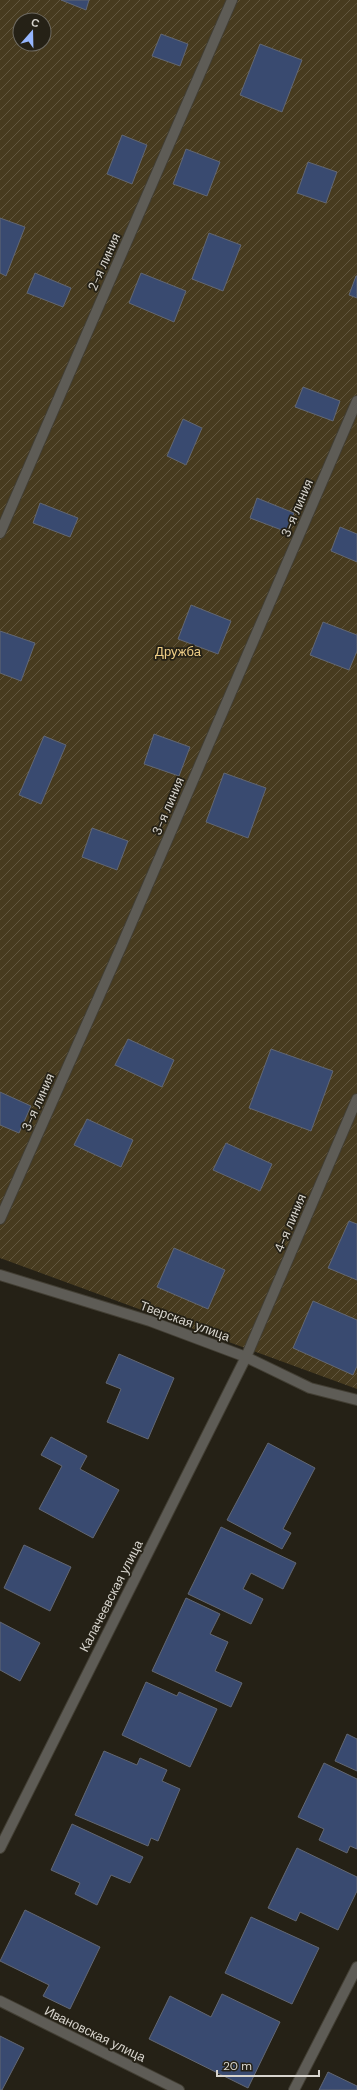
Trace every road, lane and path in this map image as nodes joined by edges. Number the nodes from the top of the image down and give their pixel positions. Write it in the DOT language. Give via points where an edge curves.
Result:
graph roads {
  1 [pos="232,0"];
  2 [pos="357,401"];
  3 [pos="0,533"];
  4 [pos="357,1099"];
  5 [pos="0,1219"];
  6 [pos="0,1275"];
  7 [pos="246,1357"];
  8 [pos="357,1400"];
  9 [pos="0,1848"];
  10 [pos="357,1967"];
  11 [pos="0,2001"];
  12 [pos="179,2090"];
  13 [pos="294,2090"];
  1 -- 3 [label="street, 2-я линия"];
  2 -- 5 [label="street, 3-я линия" via="124,940"];
  4 -- 7 [label="street, 4-я линия"];
  6 -- 7 [label="street, Тверская улица" via="150,1321"];
  7 -- 8 [label="street, Тверская улица" via="310,1388"];
  7 -- 9 [label="street, Калачеевская улица"];
  10 -- 13 [label="street"];
  11 -- 12 [label="street, Ивановская улица"];
}
